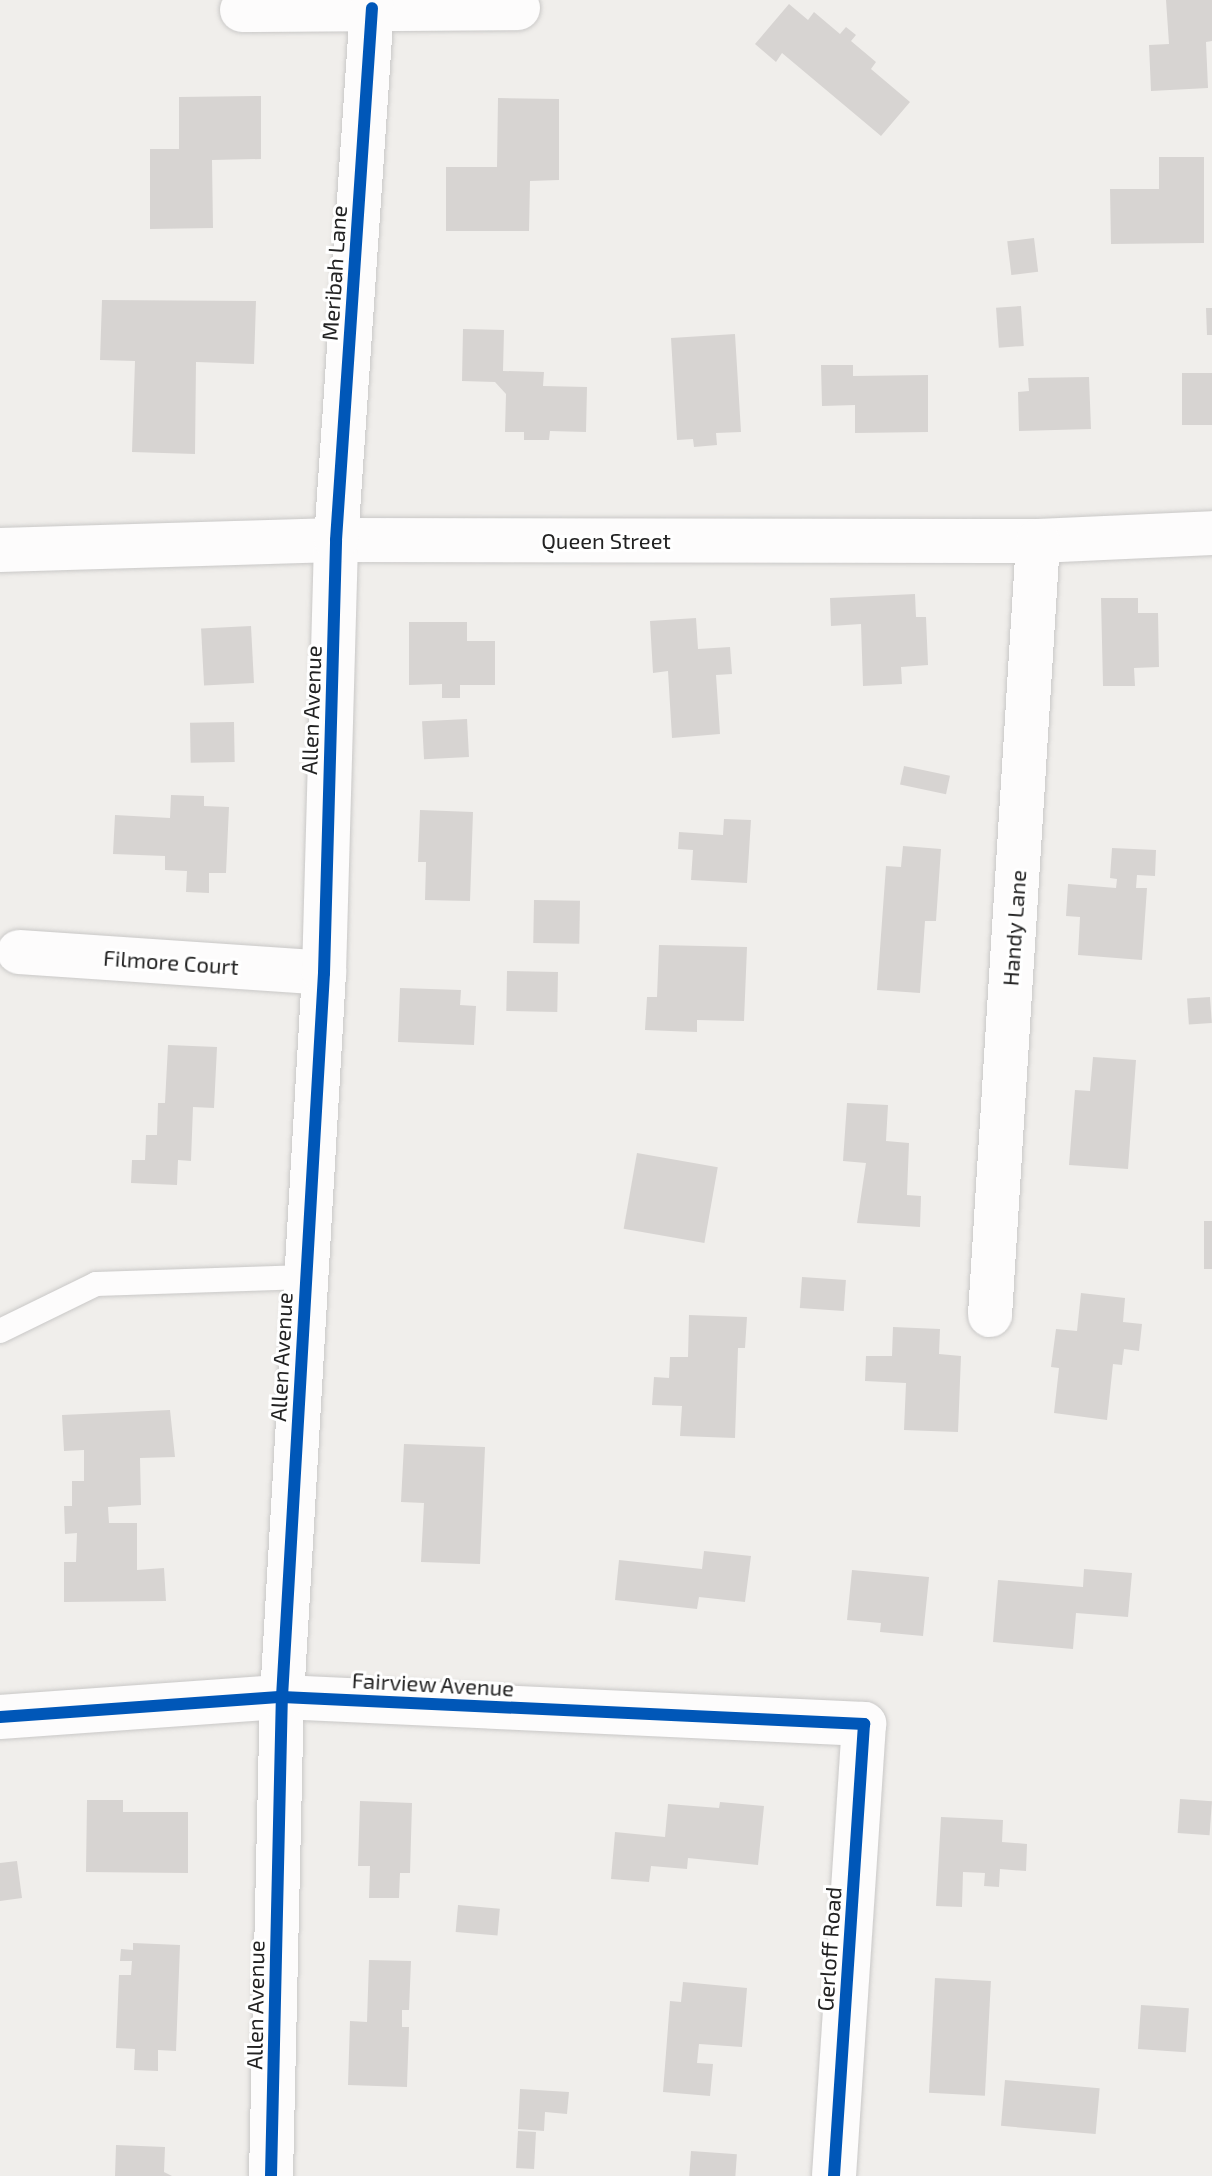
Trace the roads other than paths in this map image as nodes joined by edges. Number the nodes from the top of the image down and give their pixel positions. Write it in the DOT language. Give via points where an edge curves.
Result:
graph roads {
  1 [pos="372,8"];
  2 [pos="518,8"];
  3 [pos="242,10"];
  4 [pos="1212,533"];
  5 [pos="336,540"];
  6 [pos="1038,541"];
  7 [pos="0,550"];
  8 [pos="19,952"];
  9 [pos="324,973"];
  10 [pos="306,1277"];
  11 [pos="990,1315"];
  12 [pos="0,1331"];
  13 [pos="282,1697"];
  14 [pos="0,1717"];
  15 [pos="864,1724"];
  16 [pos="271,2176"];
  17 [pos="834,2176"];
  1 -- 2 [label="street"];
  1 -- 3 [label="street"];
  1 -- 5 [label="street, Meribah Lane"];
  4 -- 6 [label="street, Queen Street"];
  5 -- 6 [label="street, Queen Street"];
  5 -- 7 [label="street, Queen Street"];
  5 -- 9 [label="street, Allen Avenue"];
  6 -- 11 [label="street, Handy Lane"];
  8 -- 9 [label="street, Filmore Court"];
  9 -- 10 [label="street, Allen Avenue"];
  10 -- 12 [label="lane" via="96,1284"];
  10 -- 13 [label="street, Allen Avenue"];
  13 -- 14 [label="street, Fairview Avenue"];
  13 -- 15 [label="street, Fairview Avenue"];
  13 -- 16 [label="street, Allen Avenue"];
  15 -- 17 [label="street, Gerloff Road"];
}
